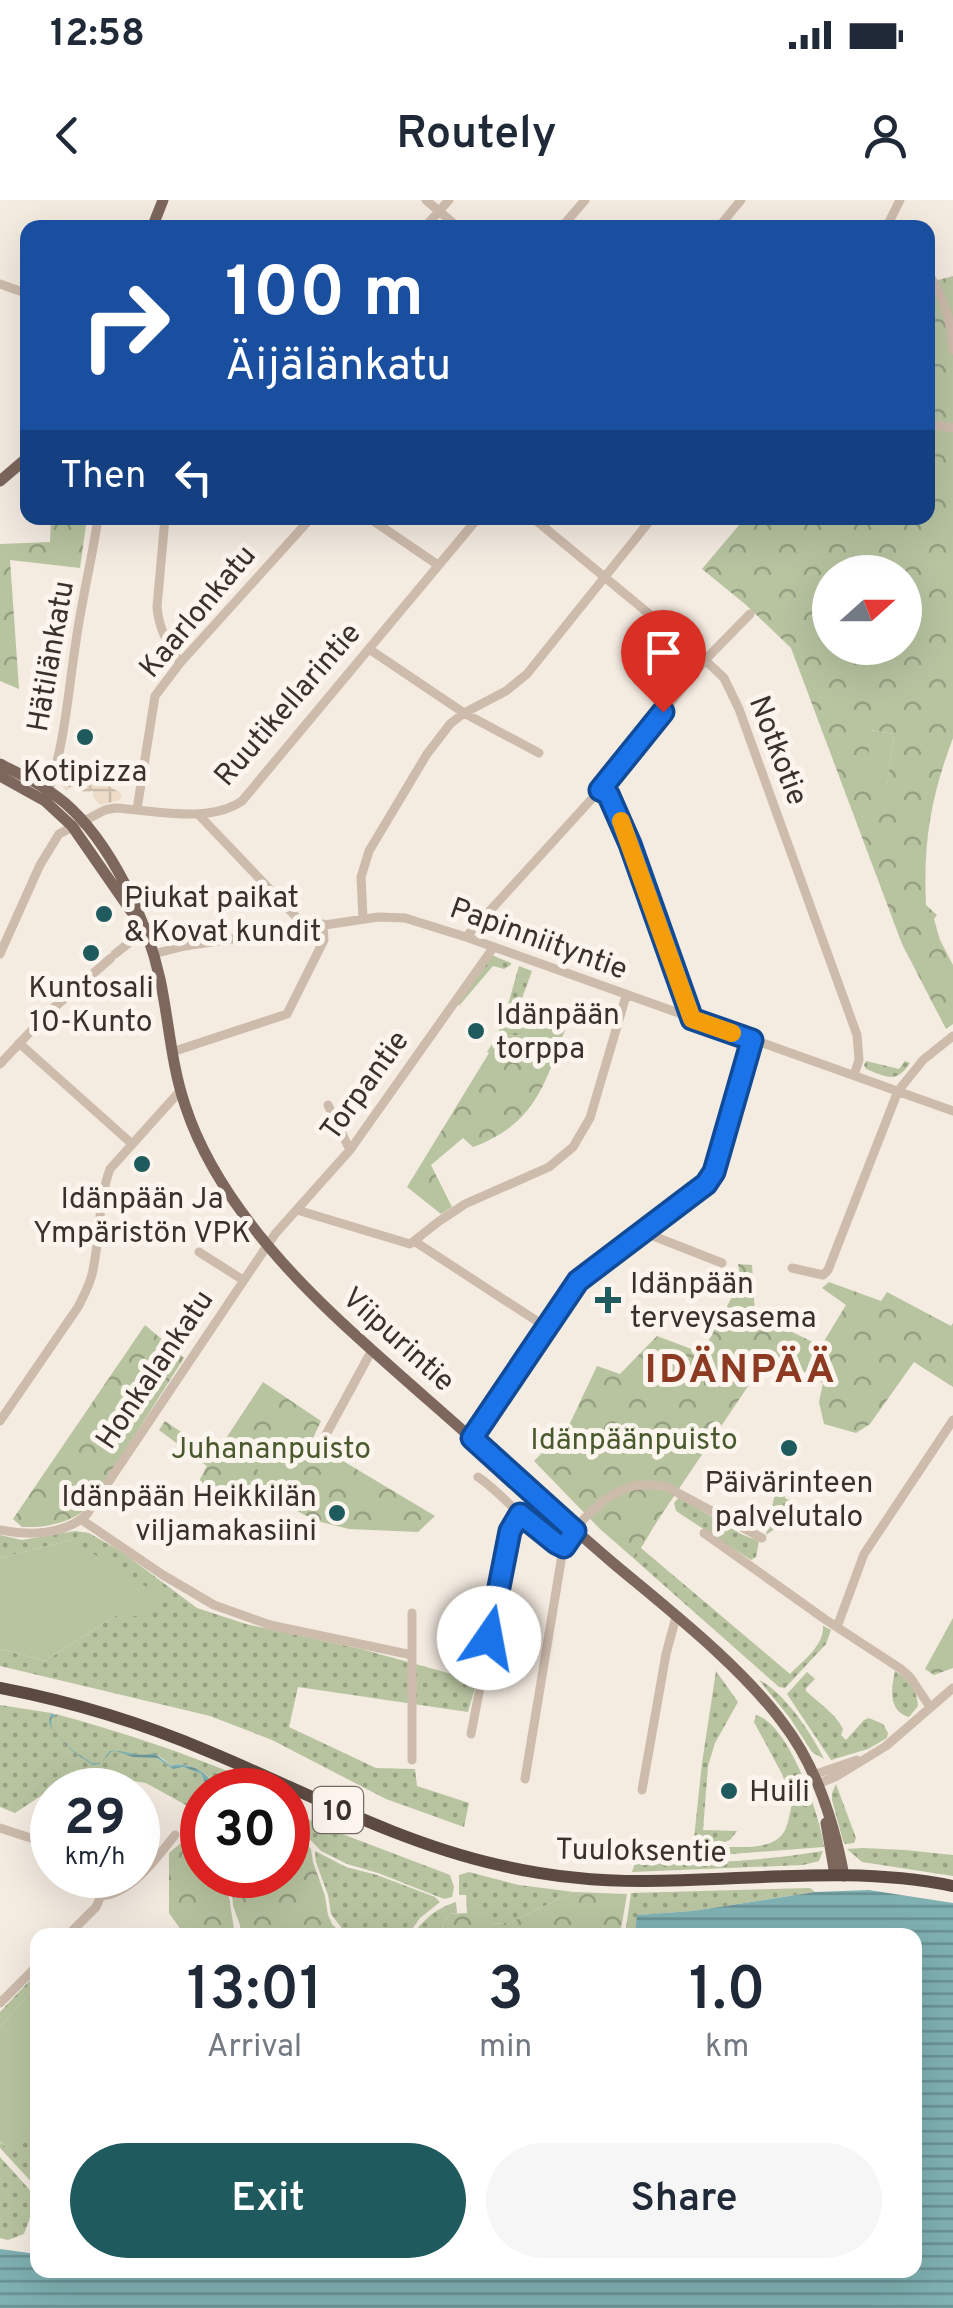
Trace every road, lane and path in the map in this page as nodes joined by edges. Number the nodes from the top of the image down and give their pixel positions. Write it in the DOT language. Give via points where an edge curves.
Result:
graph roads {
  1 [pos="426,200"];
  2 [pos="449,200"];
  3 [pos="585,200"];
  4 [pos="740,200"];
  5 [pos="439,211"];
  6 [pos="431,220"];
  7 [pos="450,220"];
  8 [pos="568,220"];
  9 [pos="724,220"];
  10 [pos="935,284"];
  11 [pos="953,350"];
  12 [pos="20,465"];
  13 [pos="0,481"];
  14 [pos="97,525"];
  15 [pos="164,525"];
  16 [pos="305,525"];
  17 [pos="379,525"];
  18 [pos="472,525"];
  19 [pos="542,525"];
  20 [pos="646,525"];
  21 [pos="438,565"];
  22 [pos="604,576"];
  23 [pos="750,614"];
  24 [pos="370,648"];
  25 [pos="705,660"];
  26 [pos="180,662"];
  27 [pos="464,713"];
  28 [pos="539,754"];
  29 [pos="0,764"];
  30 [pos="0,776"];
  31 [pos="600,790"];
  32 [pos="47,796"];
  33 [pos="136,809"];
  34 [pos="198,814"];
  35 [pos="78,823"];
  36 [pos="364,918"];
  37 [pos="323,924"];
  38 [pos="300,928"];
  39 [pos="145,934"];
  40 [pos="466,937"];
  41 [pos="493,948"];
  42 [pos="0,954"];
  43 [pos="152,954"];
  44 [pos="626,996"];
  45 [pos="692,1019"];
  46 [pos="953,1036"];
  47 [pos="752,1040"];
  48 [pos="19,1044"];
  49 [pos="172,1052"];
  50 [pos="0,1064"];
  51 [pos="854,1075"];
  52 [pos="180,1091"];
  53 [pos="898,1092"];
  54 [pos="328,1105"];
  55 [pos="953,1111"];
  56 [pos="130,1143"];
  57 [pos="350,1150"];
  58 [pos="297,1210"];
  59 [pos="643,1232"];
  60 [pos="414,1241"];
  61 [pos="268,1245"];
  62 [pos="200,1252"];
  63 [pos="722,1264"];
  64 [pos="792,1268"];
  65 [pos="243,1280"];
  66 [pos="546,1327"];
  67 [pos="372,1350"];
  68 [pos="953,1420"];
  69 [pos="0,1421"];
  70 [pos="472,1438"];
  71 [pos="323,1440"];
  72 [pos="478,1477"];
  73 [pos="520,1514"];
  74 [pos="82,1520"];
  75 [pos="0,1530"];
  76 [pos="575,1531"];
  77 [pos="704,1533"];
  78 [pos="762,1538"];
  79 [pos="564,1547"];
  80 [pos="412,1613"];
  81 [pos="676,1616"];
  82 [pos="837,1627"];
  83 [pos="412,1655"];
  84 [pos="0,1688"];
  85 [pos="953,1688"];
  86 [pos="930,1707"];
  87 [pos="471,1734"];
  88 [pos="412,1760"];
  89 [pos="525,1779"];
  90 [pos="817,1784"];
  91 [pos="642,1790"];
  92 [pos="0,1828"];
  93 [pos="175,1836"];
  94 [pos="30,1838"];
  95 [pos="160,1852"];
  96 [pos="840,1854"];
  97 [pos="840,1876"];
  98 [pos="872,1876"];
  99 [pos="953,1886"];
  100 [pos="100,1898"];
  101 [pos="75,1928"];
  102 [pos="30,1973"];
  103 [pos="0,2004"];
  1 -- 5 [label="street"];
  2 -- 5 [label="street"];
  3 -- 8 [label="street"];
  4 -- 9 [label="street"];
  5 -- 6 [label="street"];
  5 -- 7 [label="street"];
  10 -- 11 [label="street" via="947,308"];
  12 -- 13 [label="main road"];
  14 -- 32 [label="street, Hätilänkatu"];
  15 -- 26 [label="street" via="156,608 165,641"];
  16 -- 26 [label="street, Kaarlonkatu"];
  17 -- 21 [label="street"];
  18 -- 21 [label="street, Ruutikellarintie"];
  19 -- 22 [label="street, Notkotie"];
  20 -- 22 [label="street"];
  21 -- 24 [label="street, Ruutikellarintie"];
  22 -- 25 [label="street, Notkotie"];
  22 -- 27 [label="street" via="526,674"];
  23 -- 25 [label="street"];
  24 -- 27 [label="street"];
  24 -- 34 [label="street, Ruutikellarintie" via="251,793 231,808"];
  25 -- 31 [label="street"];
  25 -- 51 [label="street, Notkotie" via="724,678 739,708 858,1036"];
  26 -- 33 [label="street, Kaarlonkatu" via="155,696"];
  27 -- 28 [label="street"];
  27 -- 36 [label="street" via="427,754 368,851 361,877"];
  29 -- 32 [label="main road, Viipurintie"];
  30 -- 32 [label="main road, Viipurintie"];
  31 -- 40 [label="street"];
  31 -- 45 [label="street" via="608,794 630,844"];
  32 -- 35 [label="main road, Viipurintie"];
  33 -- 34 [label="street, Ruutikellarintie"];
  33 -- 35 [label="street, Ruutikellarintie" via="104,810"];
  34 -- 38 [label="street"];
  35 -- 39 [label="main road, Viipurintie" via="121,876"];
  35 -- 42 [label="street" via="50,846"];
  36 -- 37 [label="street, Papinniityntie"];
  36 -- 40 [label="street, Papinniityntie" via="405,918"];
  37 -- 38 [label="street, Papinniityntie"];
  37 -- 49 [label="street" via="324,940 287,1014"];
  38 -- 43 [label="street, Papinniityntie"];
  39 -- 43 [label="main road, Viipurintie"];
  39 -- 48 [label="street"];
  40 -- 41 [label="street, Papinniityntie"];
  41 -- 44 [label="street, Papinniityntie"];
  41 -- 57 [label="street, Torpantie"];
  43 -- 49 [label="main road, Viipurintie"];
  44 -- 45 [label="street, Papinniityntie"];
  44 -- 60 [label="street" via="579,1140 549,1167 465,1204"];
  45 -- 47 [label="street, Papinniityntie"];
  46 -- 53 [label="street"];
  47 -- 51 [label="street, Papinniityntie"];
  47 -- 59 [label="street" via="714,1172"];
  48 -- 50 [label="street"];
  48 -- 56 [label="street"];
  49 -- 52 [label="main road, Viipurintie"];
  51 -- 53 [label="street, Papinniityntie"];
  52 -- 56 [label="street"];
  52 -- 61 [label="main road, Viipurintie" via="214,1170"];
  53 -- 55 [label="street, Papinniityntie"];
  53 -- 64 [label="street" via="823,1275"];
  54 -- 57 [label="street"];
  56 -- 69 [label="street" via="104,1184 86,1290"];
  57 -- 58 [label="street, Torpantie"];
  58 -- 60 [label="street"];
  58 -- 61 [label="street, Torpantie"];
  59 -- 63 [label="street"];
  59 -- 66 [label="street" via="578,1281"];
  60 -- 66 [label="street"];
  61 -- 65 [label="street, Honkalankatu"];
  61 -- 67 [label="main road, Viipurintie"];
  62 -- 65 [label="street"];
  65 -- 74 [label="street, Honkalankatu"];
  66 -- 70 [label="street"];
  67 -- 70 [label="main road, Viipurintie"];
  67 -- 71 [label="street"];
  68 -- 82 [label="street" via="864,1554"];
  70 -- 76 [label="main road, Viipurintie"];
  72 -- 73 [label="street"];
  73 -- 79 [label="street"];
  73 -- 87 [label="street" via="510,1531"];
  74 -- 75 [label="street" via="30,1534"];
  74 -- 83 [label="street" via="214,1605 270,1625"];
  76 -- 78 [label="street" via="613,1494 646,1484 678,1492"];
  76 -- 79 [label="street"];
  76 -- 81 [label="main road, Viipurintie"];
  77 -- 82 [label="street"];
  79 -- 89 [label="street"];
  80 -- 83 [label="street"];
  81 -- 90 [label="main road, Viipurintie" via="785,1724"];
  81 -- 91 [label="street"];
  82 -- 86 [label="street" via="901,1669"];
  83 -- 88 [label="street"];
  84 -- 97 [label="highway, Tuuloksentie / 10" via="127,1719 414,1841 498,1865 640,1881"];
  85 -- 86 [label="street"];
  86 -- 90 [label="street" via="869,1756"];
  90 -- 96 [label="main road, Viipurintie"];
  90 -- 97 [label="main road, Viipurintie"];
  92 -- 94 [label="street"];
  93 -- 95 [label="street"];
  96 -- 97 [label="main road, Viipurintie"];
  96 -- 98 [label="main road"];
  97 -- 98 [label="highway, Tuuloksentie / 10"];
  98 -- 99 [label="highway, Tuuloksentie / 10"];
  100 -- 101 [label="street"];
  102 -- 103 [label="street"];
}
